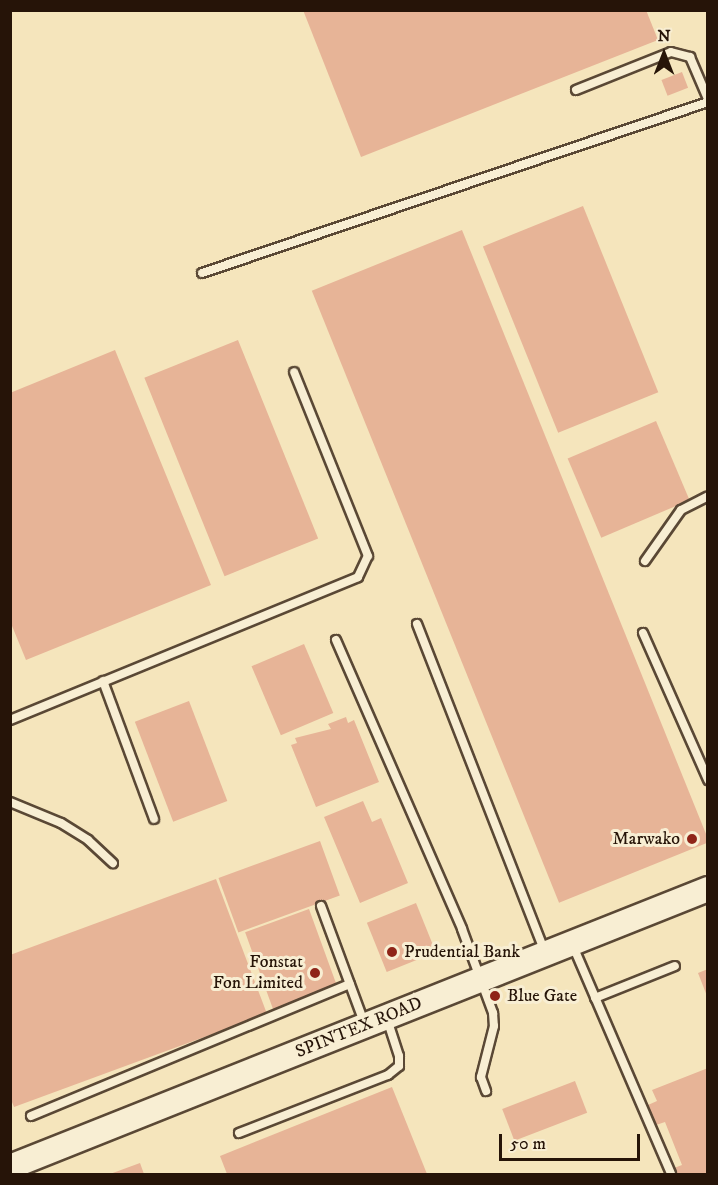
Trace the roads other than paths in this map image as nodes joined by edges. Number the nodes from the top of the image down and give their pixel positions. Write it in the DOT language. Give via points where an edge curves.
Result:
graph roads {
  1 [pos="576,90"];
  2 [pos="708,101"];
  3 [pos="202,273"];
  4 [pos="294,372"];
  5 [pos="708,496"];
  6 [pos="645,561"];
  7 [pos="417,624"];
  8 [pos="644,633"];
  9 [pos="336,640"];
  10 [pos="103,681"];
  11 [pos="10,720"];
  12 [pos="708,780"];
  13 [pos="10,802"];
  14 [pos="154,819"];
  15 [pos="113,863"];
  16 [pos="708,889"];
  17 [pos="321,906"];
  18 [pos="571,943"];
  19 [pos="545,953"];
  20 [pos="675,966"];
  21 [pos="480,979"];
  22 [pos="350,984"];
  23 [pos="595,998"];
  24 [pos="376,1021"];
  25 [pos="486,1091"];
  26 [pos="31,1116"];
  27 [pos="239,1133"];
  28 [pos="14,1169"];
  29 [pos="671,1174"];
  1 -- 2 [label="lane" via="671,52 690,57"];
  2 -- 3 [label="lane"];
  4 -- 10 [label="lane" via="368,556 365,567 358,577"];
  5 -- 6 [label="lane" via="681,510"];
  7 -- 19 [label="lane"];
  8 -- 12 [label="lane"];
  9 -- 21 [label="lane"];
  10 -- 11 [label="lane"];
  10 -- 14 [label="lane"];
  13 -- 15 [label="lane" via="61,823"];
  16 -- 18 [label="main road, SPINTEX ROAD"];
  17 -- 22 [label="lane"];
  18 -- 19 [label="main road, SPINTEX ROAD"];
  18 -- 23 [label="lane"];
  19 -- 21 [label="main road, SPINTEX ROAD"];
  20 -- 23 [label="lane"];
  21 -- 24 [label="main road, SPINTEX ROAD"];
  21 -- 25 [label="lane" via="494,1026 481,1077"];
  22 -- 24 [label="lane"];
  22 -- 26 [label="lane"];
  23 -- 29 [label="lane"];
  24 -- 27 [label="lane" via="399,1056 399,1066 388,1075"];
  24 -- 28 [label="main road, SPINTEX ROAD"];
}
